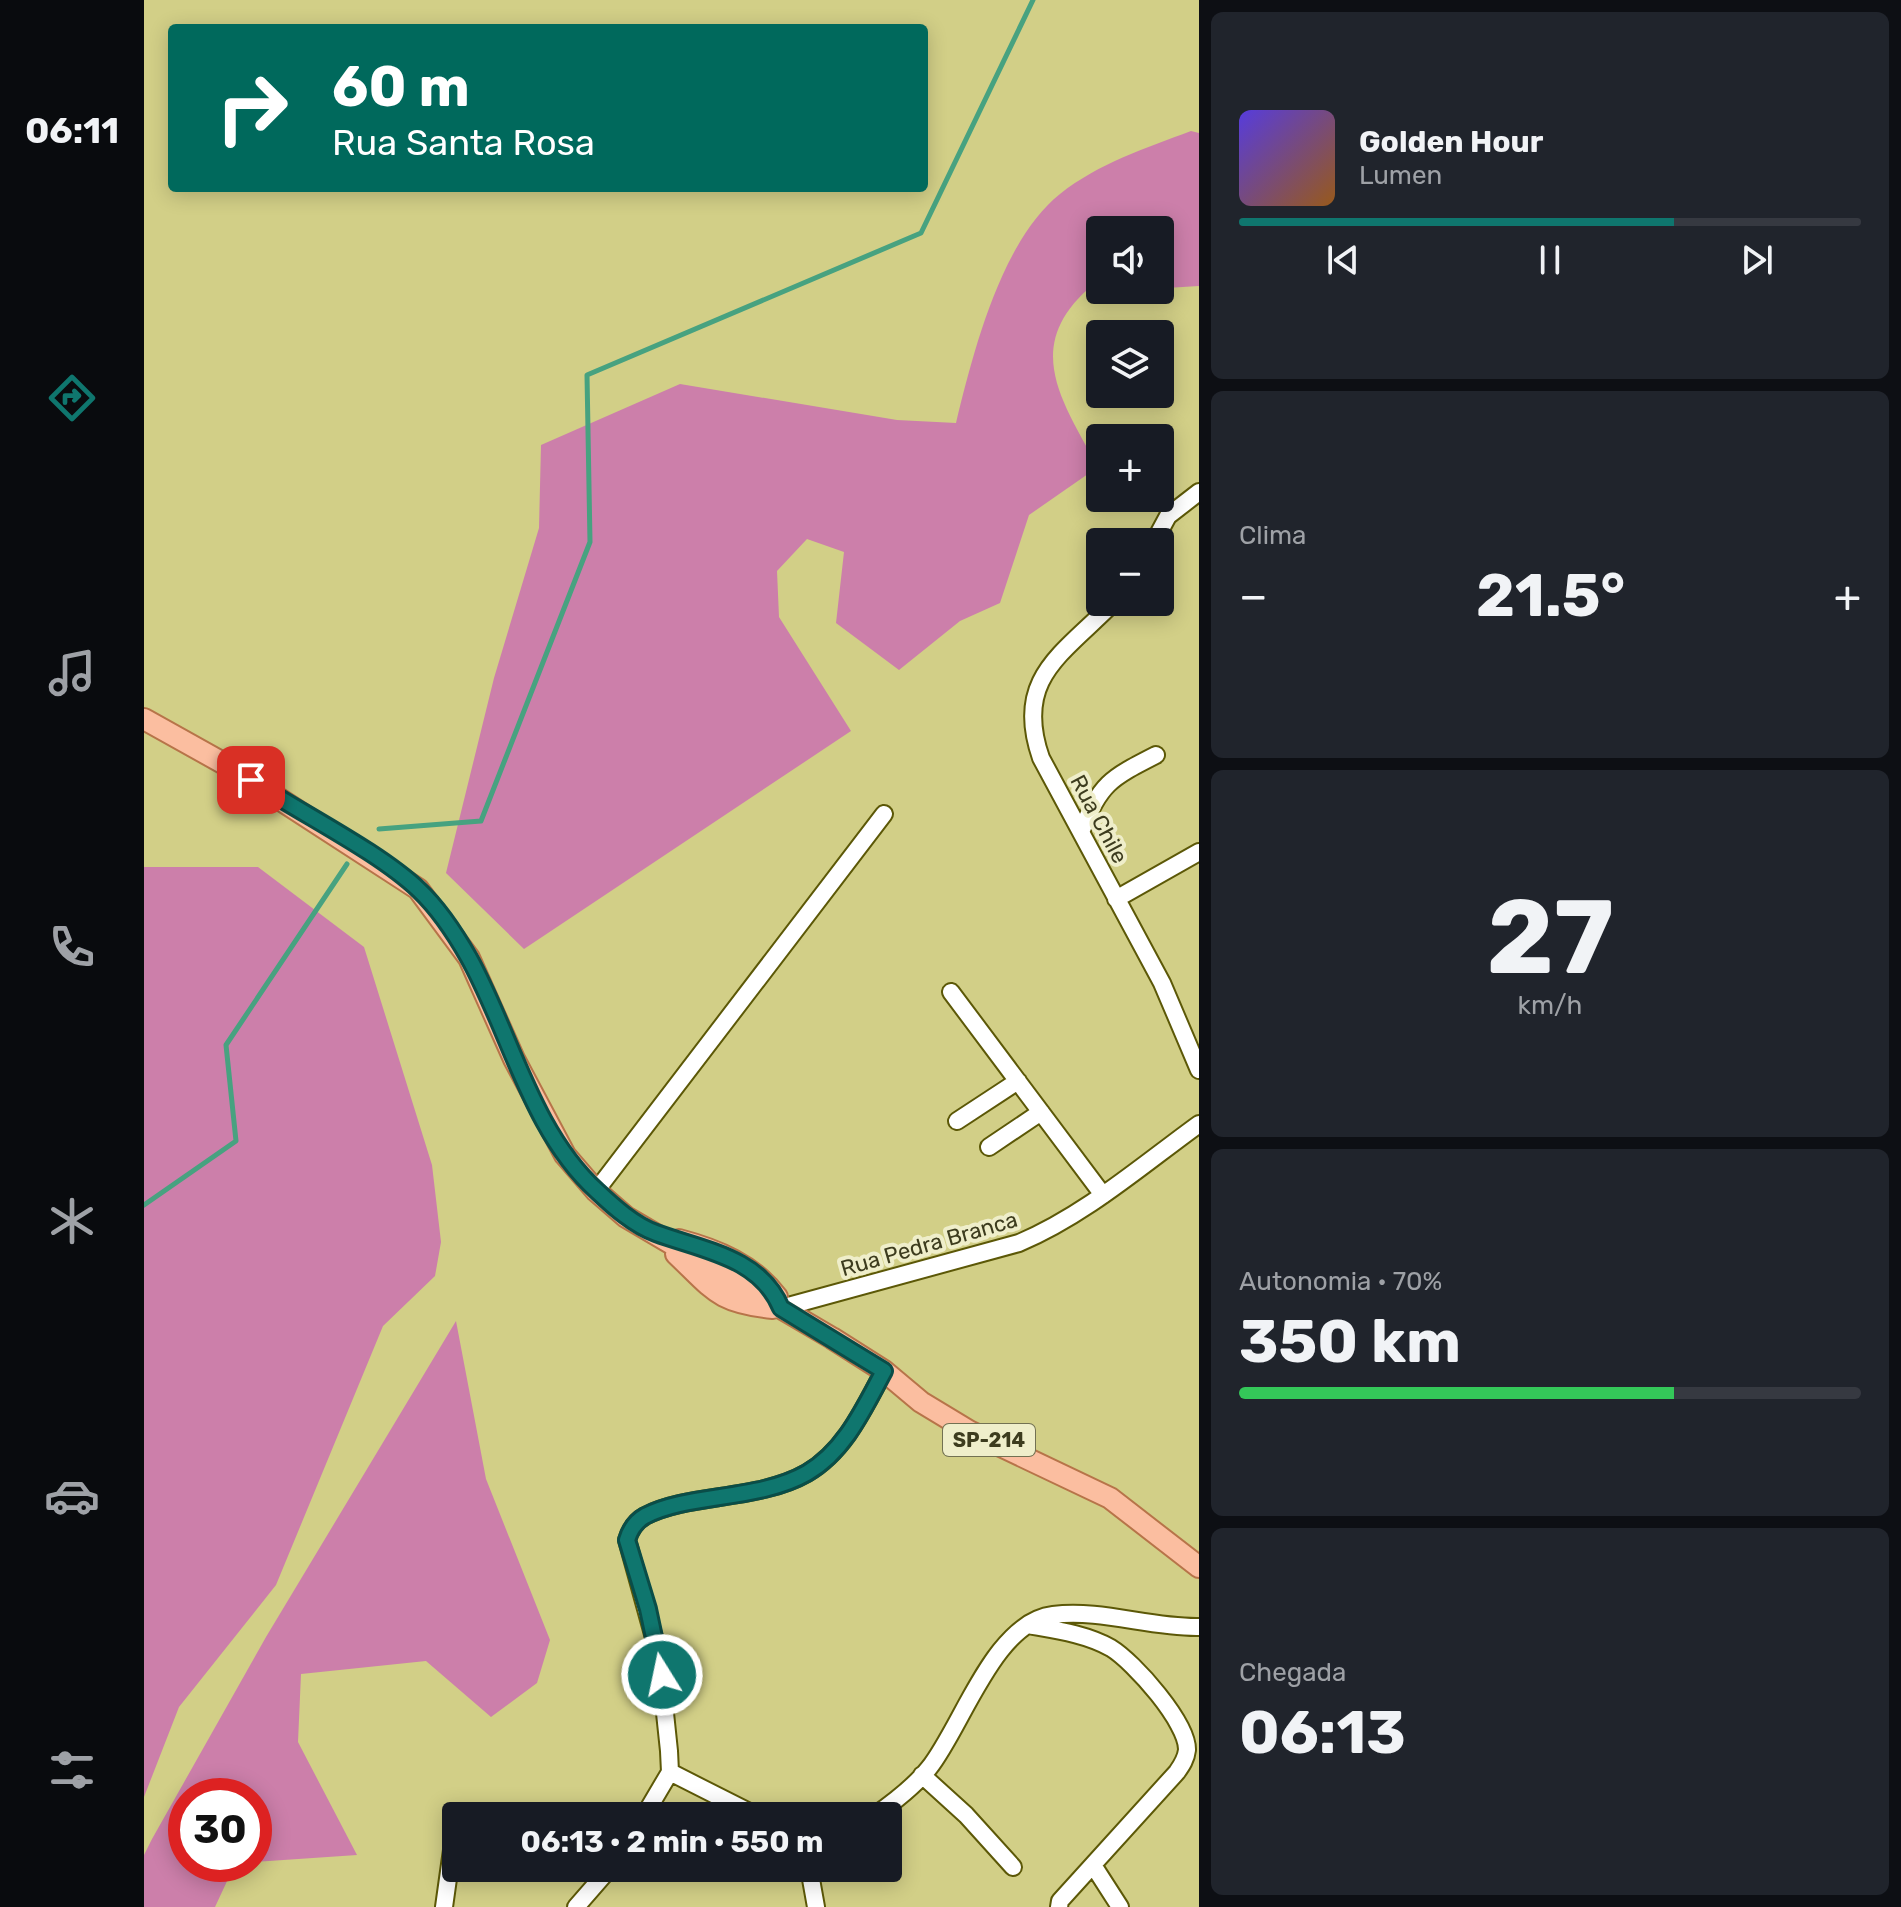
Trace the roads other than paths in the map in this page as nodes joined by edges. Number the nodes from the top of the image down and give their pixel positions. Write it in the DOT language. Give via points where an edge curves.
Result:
graph roads {
  1 [pos="1199,492"];
  2 [pos="1162,528"];
  3 [pos="1100,616"];
  4 [pos="144,719"];
  5 [pos="1156,755"];
  6 [pos="884,814"];
  7 [pos="1081,832"];
  8 [pos="1199,852"];
  9 [pos="1116,899"];
  10 [pos="951,992"];
  11 [pos="1199,1070"];
  12 [pos="1018,1081"];
  13 [pos="1041,1112"];
  14 [pos="957,1121"];
  15 [pos="1199,1124"];
  16 [pos="989,1147"];
  17 [pos="596,1191"];
  18 [pos="1103,1195"];
  19 [pos="653,1233"];
  20 [pos="781,1308"];
  21 [pos="884,1371"];
  22 [pos="1199,1567"];
  23 [pos="1028,1625"];
  24 [pos="1199,1627"];
  25 [pos="670,1772"];
  26 [pos="922,1775"];
  27 [pos="652,1802"];
  28 [pos="729,1802"];
  29 [pos="890,1802"];
  30 [pos="1093,1865"];
  31 [pos="1013,1867"];
  32 [pos="448,1882"];
  33 [pos="598,1882"];
  34 [pos="812,1882"];
  35 [pos="444,1907"];
  36 [pos="576,1907"];
  37 [pos="816,1907"];
  38 [pos="1059,1907"];
  39 [pos="1120,1907"];
  1 -- 2 [label="street" via="1168,516"];
  3 -- 7 [label="street, Rua Chile" via="1045,670 1031,707 1041,758"];
  4 -- 17 [label="main road" via="230,767 418,889 469,958 545,1119 575,1169"];
  5 -- 7 [label="street" via="1122,773 1097,795"];
  6 -- 17 [label="street"];
  7 -- 9 [label="street, Rua Chile"];
  8 -- 9 [label="street"];
  9 -- 11 [label="street, Rua Chile" via="1162,983"];
  10 -- 12 [label="street"];
  12 -- 13 [label="street"];
  12 -- 14 [label="street"];
  13 -- 16 [label="street"];
  13 -- 18 [label="street"];
  15 -- 18 [label="street, Rua Pedra Branca"];
  17 -- 19 [label="main road"];
  18 -- 20 [label="street, Rua Pedra Branca" via="1019,1243"];
  19 -- 20 [label="main road" via="709,1248 743,1265 776,1295"];
  19 -- 20 [label="main road" via="701,1283 747,1305"];
  20 -- 21 [label="main road, SP-214"];
  21 -- 22 [label="main road, SP-214" via="969,1431 1110,1498"];
  21 -- 25 [label="street" via="844,1440 805,1474 769,1488 644,1516 630,1530 627,1540 659,1656"];
  23 -- 24 [label="street" via="1067,1614"];
  23 -- 26 [label="street" via="984,1672"];
  23 -- 30 [label="street" via="1113,1649 1149,1683 1183,1730 1187,1747 1177,1772"];
  25 -- 27 [label="street"];
  25 -- 28 [label="street"];
  26 -- 29 [label="street"];
  26 -- 31 [label="street"];
  30 -- 38 [label="street"];
  30 -- 39 [label="street"];
  32 -- 35 [label="street"];
  33 -- 36 [label="street"];
  34 -- 37 [label="street"];
}
